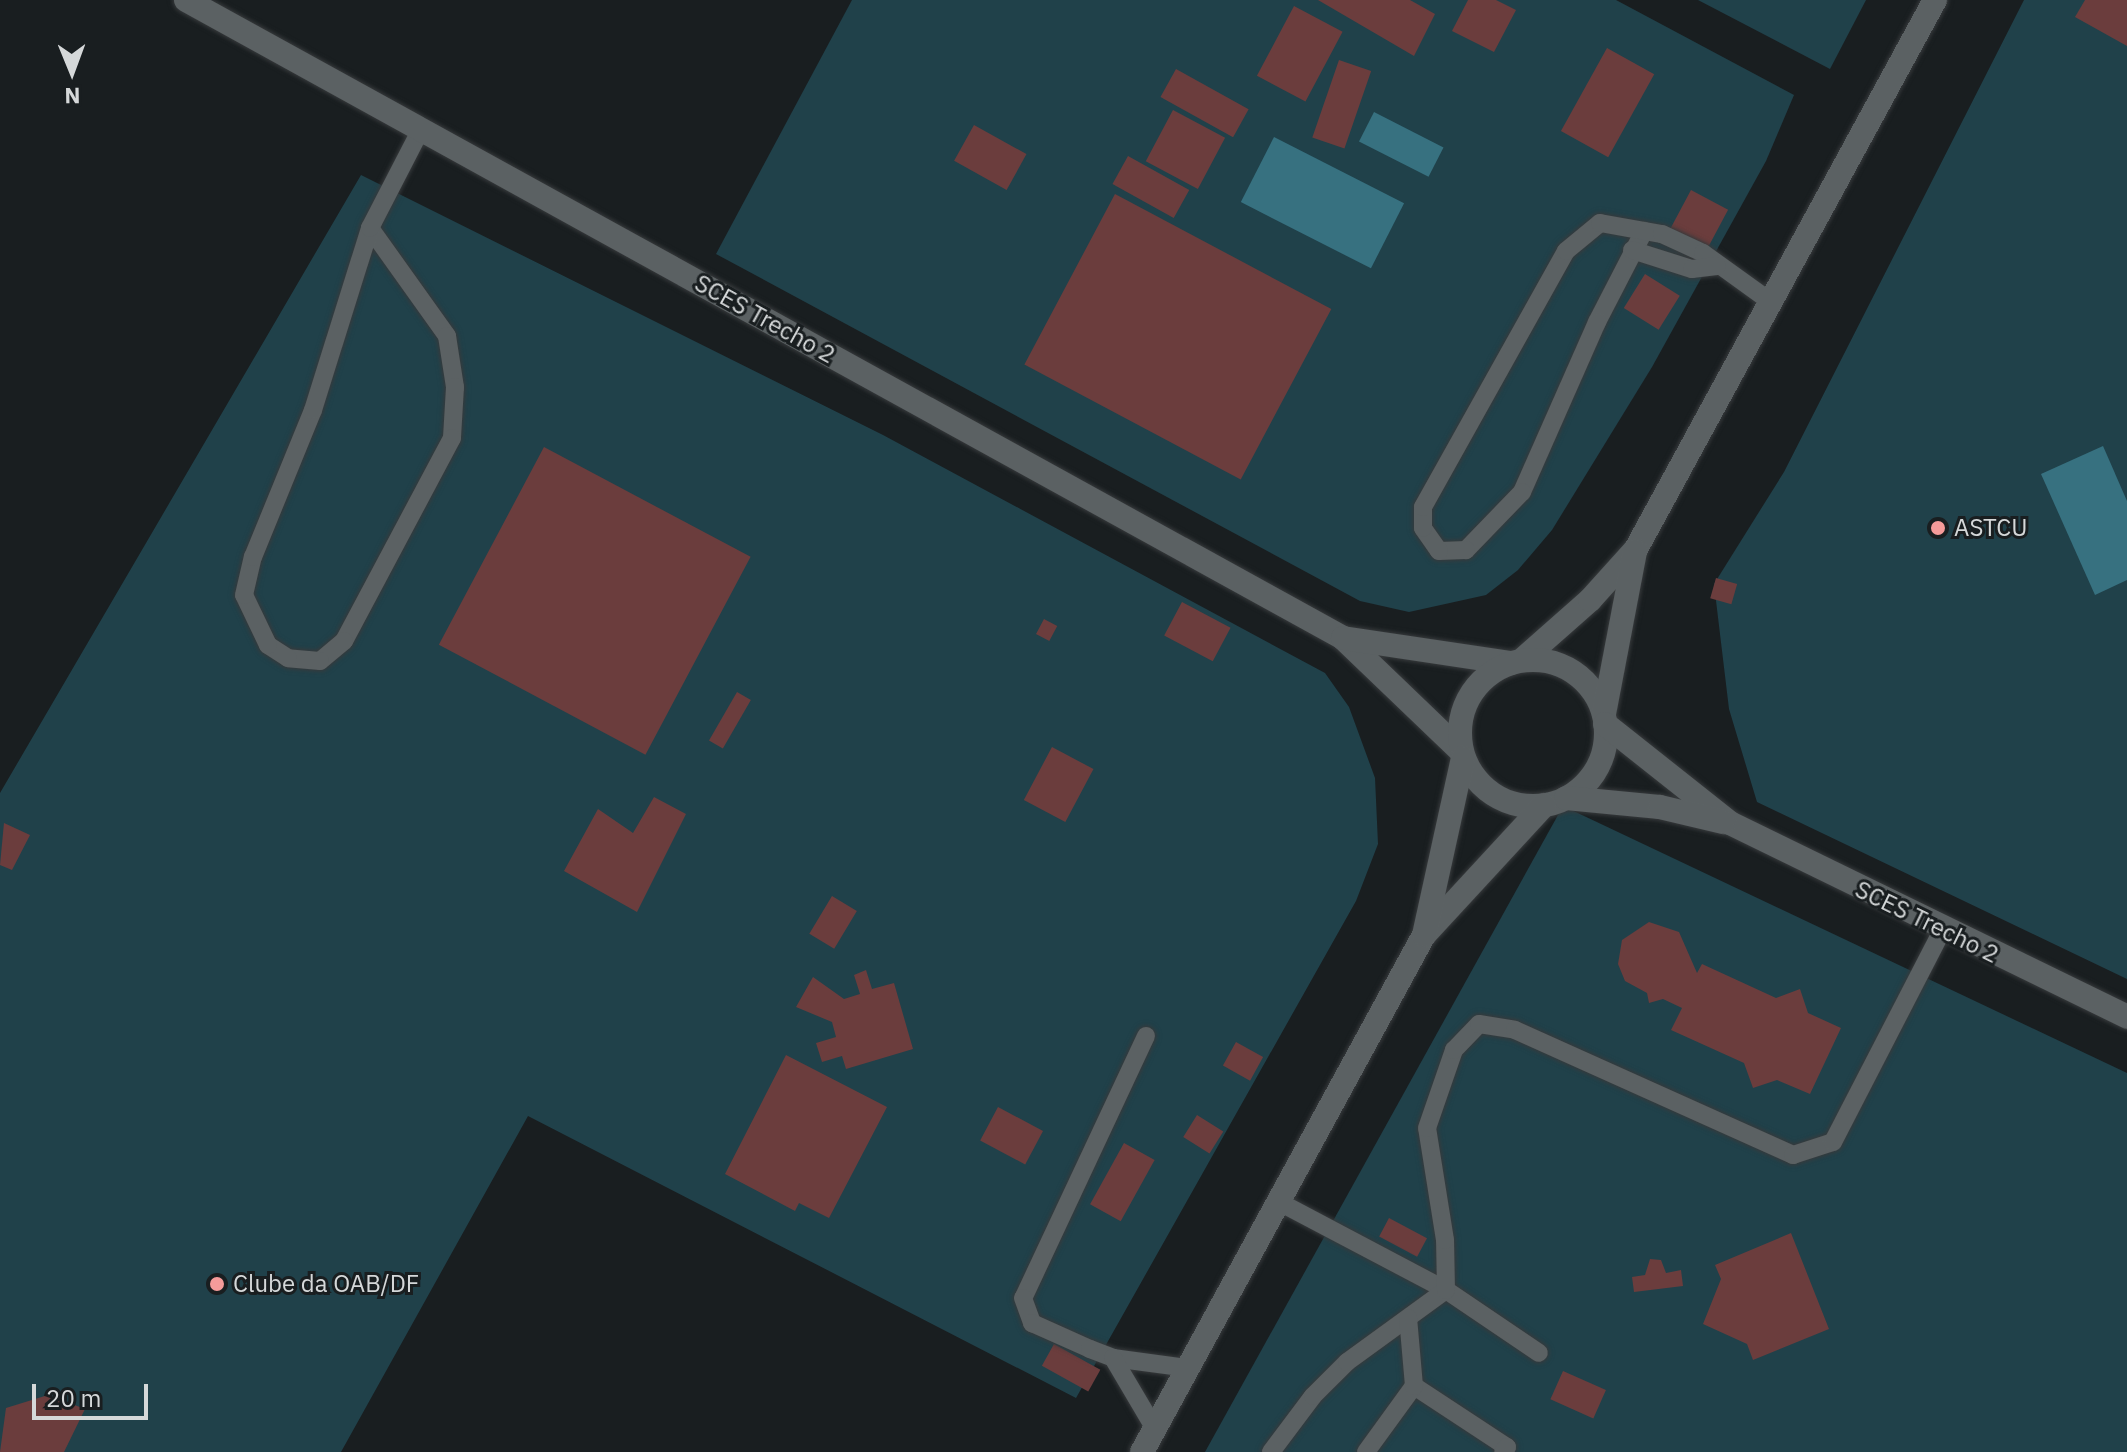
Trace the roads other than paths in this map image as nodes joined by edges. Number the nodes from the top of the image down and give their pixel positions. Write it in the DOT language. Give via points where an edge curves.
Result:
graph roads {
  1 [pos="186,0"];
  2 [pos="1935,0"];
  3 [pos="421,129"];
  4 [pos="370,228"];
  5 [pos="1644,231"];
  6 [pos="1632,250"];
  7 [pos="1717,266"];
  8 [pos="1771,302"];
  9 [pos="1636,549"];
  10 [pos="1343,638"];
  11 [pos="1516,662"];
  12 [pos="1605,719"];
  13 [pos="1462,754"];
  14 [pos="1555,801"];
  15 [pos="1730,823"];
  16 [pos="1942,931"];
  17 [pos="1424,935"];
  18 [pos="2127,1017"];
  19 [pos="1146,1036"];
  20 [pos="1279,1202"];
  21 [pos="1446,1290"];
  22 [pos="1408,1318"];
  23 [pos="1539,1353"];
  24 [pos="1113,1358"];
  25 [pos="1188,1368"];
  26 [pos="1414,1386"];
  27 [pos="1155,1429"];
  28 [pos="1142,1452"];
  29 [pos="1271,1452"];
  30 [pos="1366,1452"];
  31 [pos="1503,1452"];
  1 -- 3 [label="street, SCES Trecho 2"];
  2 -- 8 [label="street"];
  3 -- 4 [label="lane"];
  3 -- 10 [label="street, SCES Trecho 2"];
  4 -- 4 [label="lane" via="349,307 253,557 244,595 268,645 288,658 320,661 344,641 452,438 455,387 447,336"];
  5 -- 6 [label="lane"];
  5 -- 6 [label="lane" via="1600,223 1566,251 1423,507 1423,528 1439,551 1466,550 1522,492"];
  5 -- 7 [label="lane" via="1703,253"];
  6 -- 7 [label="lane" via="1692,269"];
  7 -- 8 [label="lane"];
  8 -- 9 [label="street"];
  9 -- 11 [label="street" via="1590,600"];
  9 -- 12 [label="street"];
  10 -- 11 [label="street, SCES Trecho 2"];
  10 -- 13 [label="street, SCES Trecho 2"];
  11 -- 12 [label="street" via="1543,661 1573,672 1596,695"];
  11 -- 13 [label="street" via="1474,688 1464,707"];
  12 -- 14 [label="street" via="1598,767"];
  12 -- 15 [label="street, SCES Trecho 2"];
  13 -- 14 [label="street" via="1476,780 1496,796 1519,805"];
  13 -- 17 [label="street"];
  14 -- 15 [label="street, SCES Trecho 2" via="1660,807"];
  14 -- 17 [label="street"];
  15 -- 16 [label="street, SCES Trecho 2"];
  16 -- 18 [label="street, SCES Trecho 2"];
  16 -- 21 [label="lane" via="1833,1142 1793,1155 1515,1030 1479,1024 1454,1050 1427,1128 1445,1240"];
  17 -- 20 [label="street"];
  19 -- 24 [label="lane" via="1023,1298 1032,1323"];
  20 -- 21 [label="lane"];
  20 -- 25 [label="street"];
  21 -- 22 [label="lane"];
  21 -- 23 [label="lane"];
  22 -- 26 [label="lane"];
  22 -- 29 [label="lane" via="1347,1362 1313,1396"];
  24 -- 25 [label="lane"];
  24 -- 27 [label="lane"];
  25 -- 27 [label="street"];
  26 -- 30 [label="lane"];
  26 -- 31 [label="lane" via="1507,1447"];
  27 -- 28 [label="street"];
}
